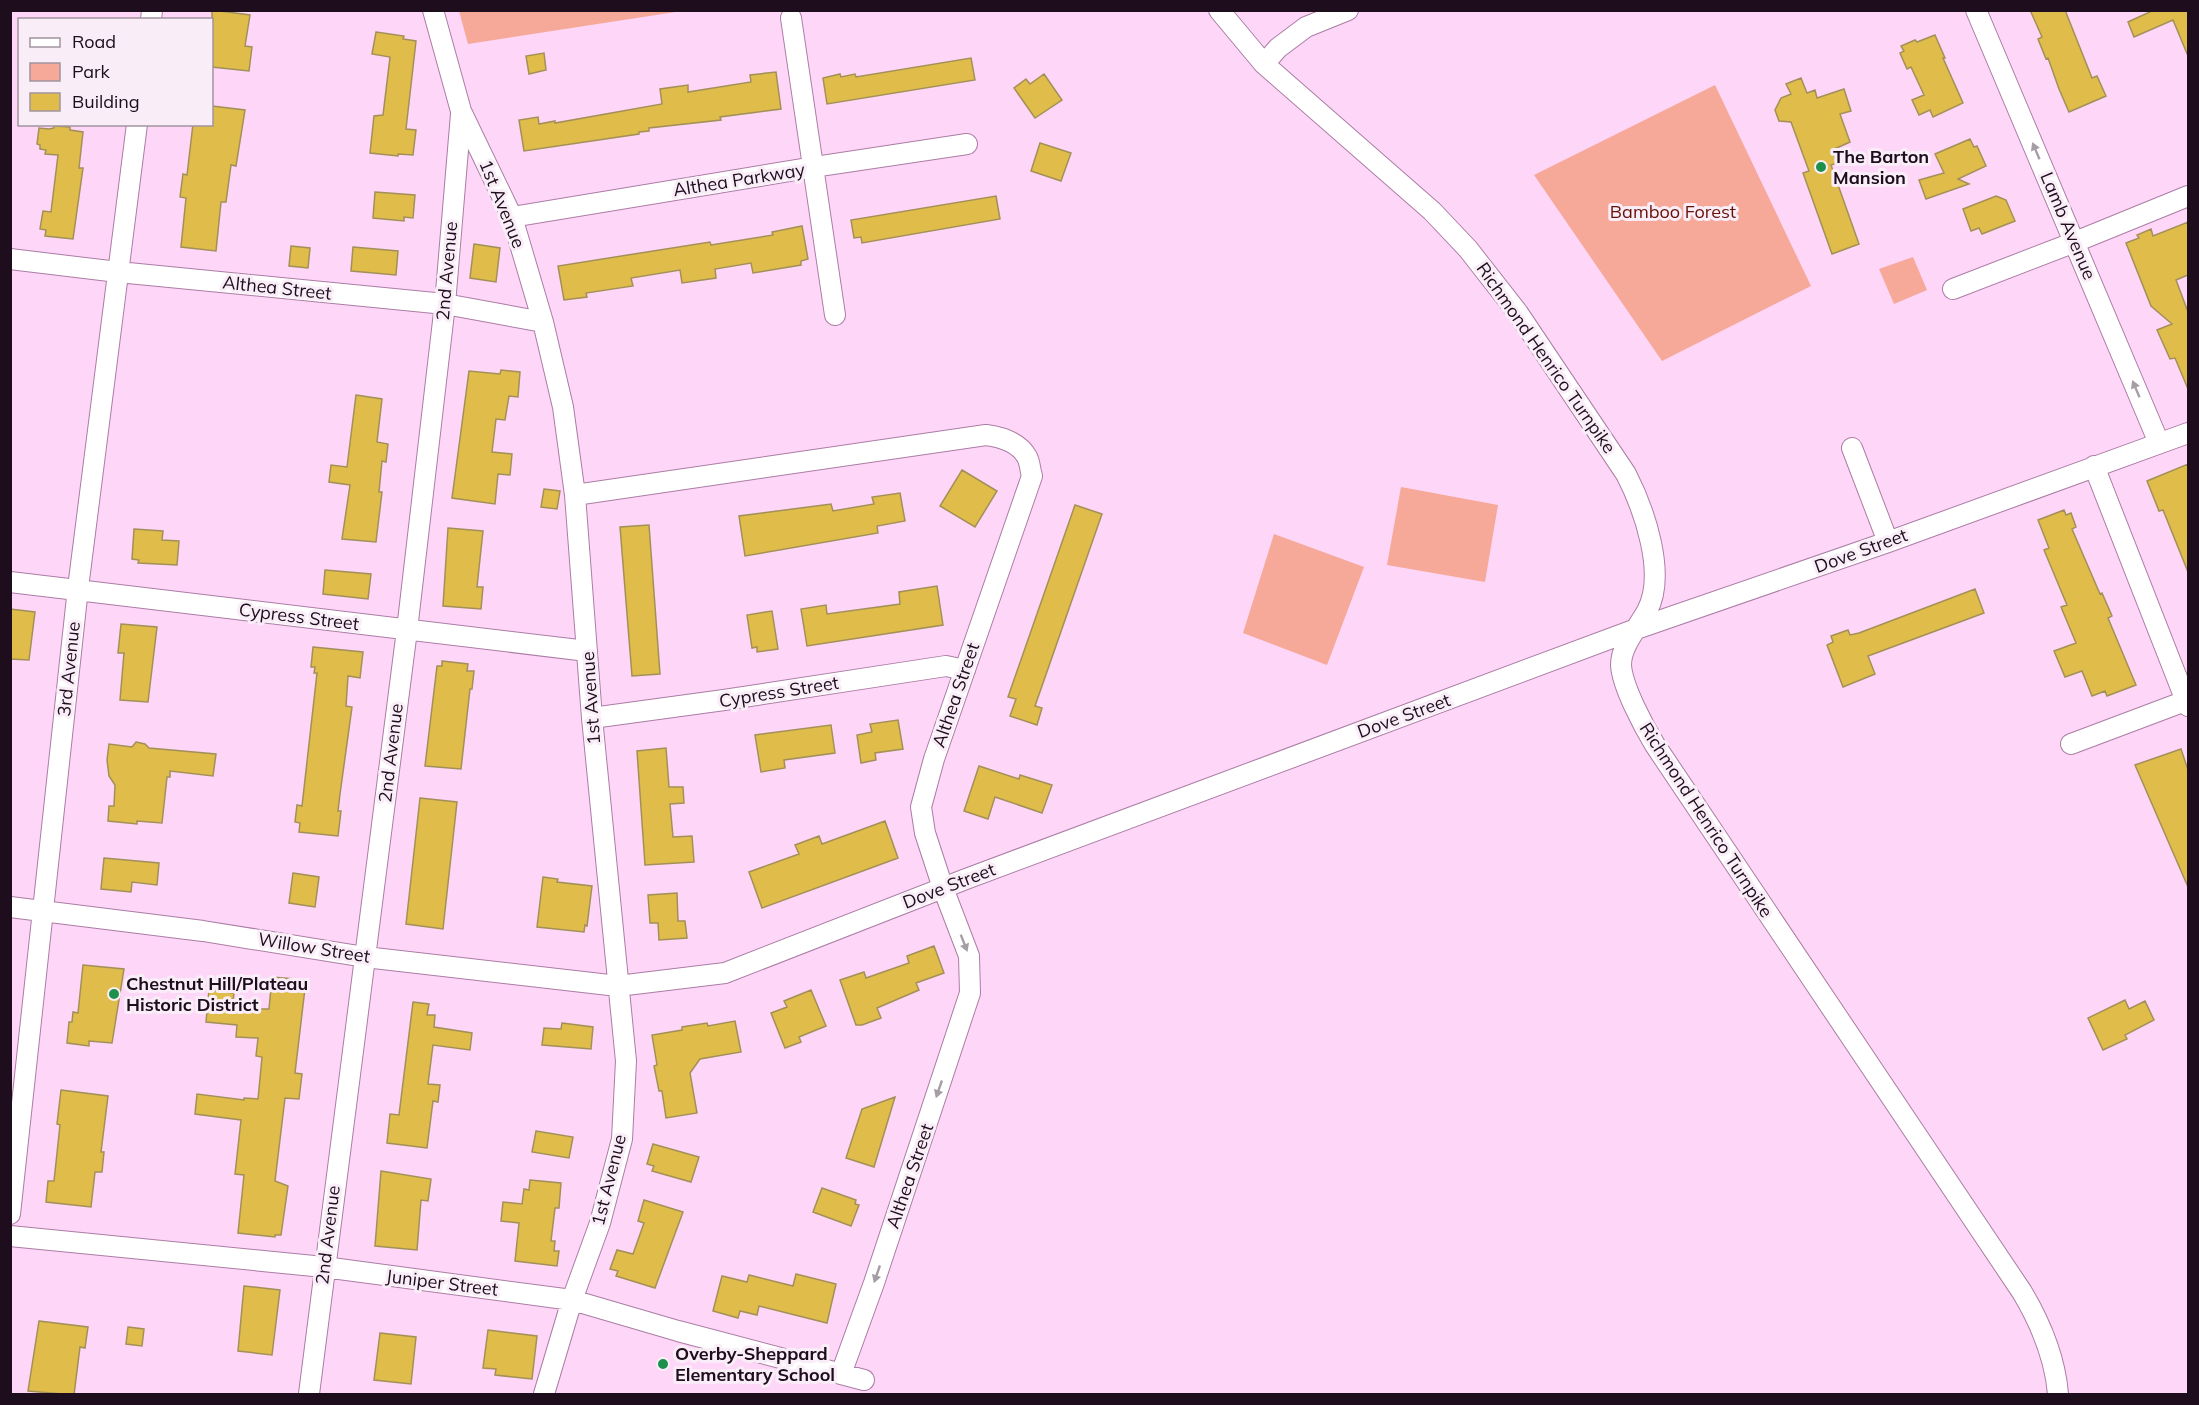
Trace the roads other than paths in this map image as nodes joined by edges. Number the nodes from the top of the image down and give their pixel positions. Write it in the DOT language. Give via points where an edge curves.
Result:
graph roads {
  1 [pos="433,10"];
  2 [pos="1219,10"];
  3 [pos="1348,10"];
  4 [pos="1976,10"];
  5 [pos="791,18"];
  6 [pos="1264,64"];
  7 [pos="461,111"];
  8 [pos="137,126"];
  9 [pos="967,144"];
  10 [pos="814,167"];
  11 [pos="2188,196"];
  12 [pos="512,217"];
  13 [pos="2075,242"];
  14 [pos="10,259"];
  15 [pos="118,272"];
  16 [pos="1953,289"];
  17 [pos="445,304"];
  18 [pos="835,315"];
  19 [pos="543,322"];
  20 [pos="2188,432"];
  21 [pos="2159,442"];
  22 [pos="1852,448"];
  23 [pos="2094,466"];
  24 [pos="575,495"];
  25 [pos="1888,542"];
  26 [pos="10,582"];
  27 [pos="78,588"];
  28 [pos="1636,629"];
  29 [pos="406,630"];
  30 [pos="588,651"];
  31 [pos="965,670"];
  32 [pos="2188,702"];
  33 [pos="592,717"];
  34 [pos="2071,744"];
  35 [pos="943,888"];
  36 [pos="10,907"];
  37 [pos="44,911"];
  38 [pos="365,957"];
  39 [pos="618,986"];
  40 [pos="10,1214"];
  41 [pos="10,1236"];
  42 [pos="324,1268"];
  43 [pos="572,1300"];
  44 [pos="841,1374"];
  45 [pos="864,1380"];
  46 [pos="309,1395"];
  47 [pos="544,1395"];
  48 [pos="2058,1395"];
  1 -- 7 [label="street, 1st Avenue"];
  2 -- 6 [label="street, Richmond Henrico Turnpike"];
  3 -- 6 [label="street" via="1306,27"];
  13 -- 4 [label="street, Lamb Avenue, one-way"];
  5 -- 10 [label="street"];
  6 -- 28 [label="street, Richmond Henrico Turnpike" via="1432,211 1468,249 1518,313 1609,446 1636,493 1650,542 1653,595"];
  7 -- 12 [label="street, 1st Avenue"];
  7 -- 17 [label="street, 2nd Avenue"];
  8 -- 15 [label="street, 3rd Avenue"];
  9 -- 10 [label="street, Althea Parkway"];
  10 -- 12 [label="street, Althea Parkway"];
  10 -- 18 [label="street"];
  11 -- 13 [label="street"];
  12 -- 19 [label="street, 1st Avenue"];
  13 -- 16 [label="street"];
  21 -- 13 [label="street, Lamb Avenue, one-way"];
  14 -- 15 [label="street, Althea Street"];
  15 -- 17 [label="street, Althea Street"];
  15 -- 27 [label="street, 3rd Avenue"];
  17 -- 19 [label="street, Althea Street"];
  17 -- 29 [label="street, 2nd Avenue"];
  19 -- 24 [label="street, 1st Avenue" via="563,407"];
  20 -- 21 [label="street, Dove Street"];
  21 -- 23 [label="street, Dove Street"];
  22 -- 25 [label="street"];
  23 -- 25 [label="street, Dove Street"];
  23 -- 32 [label="street"];
  24 -- 30 [label="street, 1st Avenue"];
  24 -- 31 [label="street, Althea Street" via="986,435 1000,437 1016,445 1027,457 1032,476"];
  25 -- 28 [label="street, Dove Street"];
  26 -- 27 [label="street, Cypress Street"];
  27 -- 29 [label="street, Cypress Street"];
  27 -- 37 [label="street, 3rd Avenue"];
  28 -- 35 [label="street, Dove Street"];
  28 -- 48 [label="street, Richmond Henrico Turnpike" via="1621,666 1647,732 2022,1292 2050,1351"];
  29 -- 30 [label="street, Cypress Street"];
  29 -- 38 [label="street, 2nd Avenue"];
  30 -- 33 [label="street, 1st Avenue"];
  31 -- 33 [label="street, Cypress Street" via="946,666"];
  31 -- 35 [label="street, Althea Street" via="921,807"];
  32 -- 34 [label="street"];
  33 -- 39 [label="street, 1st Avenue"];
  35 -- 39 [label="street, Dove Street" via="725,973"];
  35 -- 44 [label="street, Althea Street, one-way" via="969,956 970,993"];
  36 -- 37 [label="street, Willow Street"];
  37 -- 38 [label="street, Willow Street"];
  37 -- 40 [label="street, 3rd Avenue"];
  38 -- 39 [label="street, Willow Street"];
  38 -- 42 [label="street, 2nd Avenue"];
  39 -- 43 [label="street, 1st Avenue" via="626,1061 622,1139 600,1223"];
  41 -- 42 [label="street, Juniper Street"];
  42 -- 43 [label="street, Juniper Street"];
  42 -- 46 [label="street, 2nd Avenue"];
  43 -- 44 [label="street, Juniper Street"];
  43 -- 47 [label="street, 1st Avenue"];
  44 -- 45 [label="street, Juniper Street"];
}
